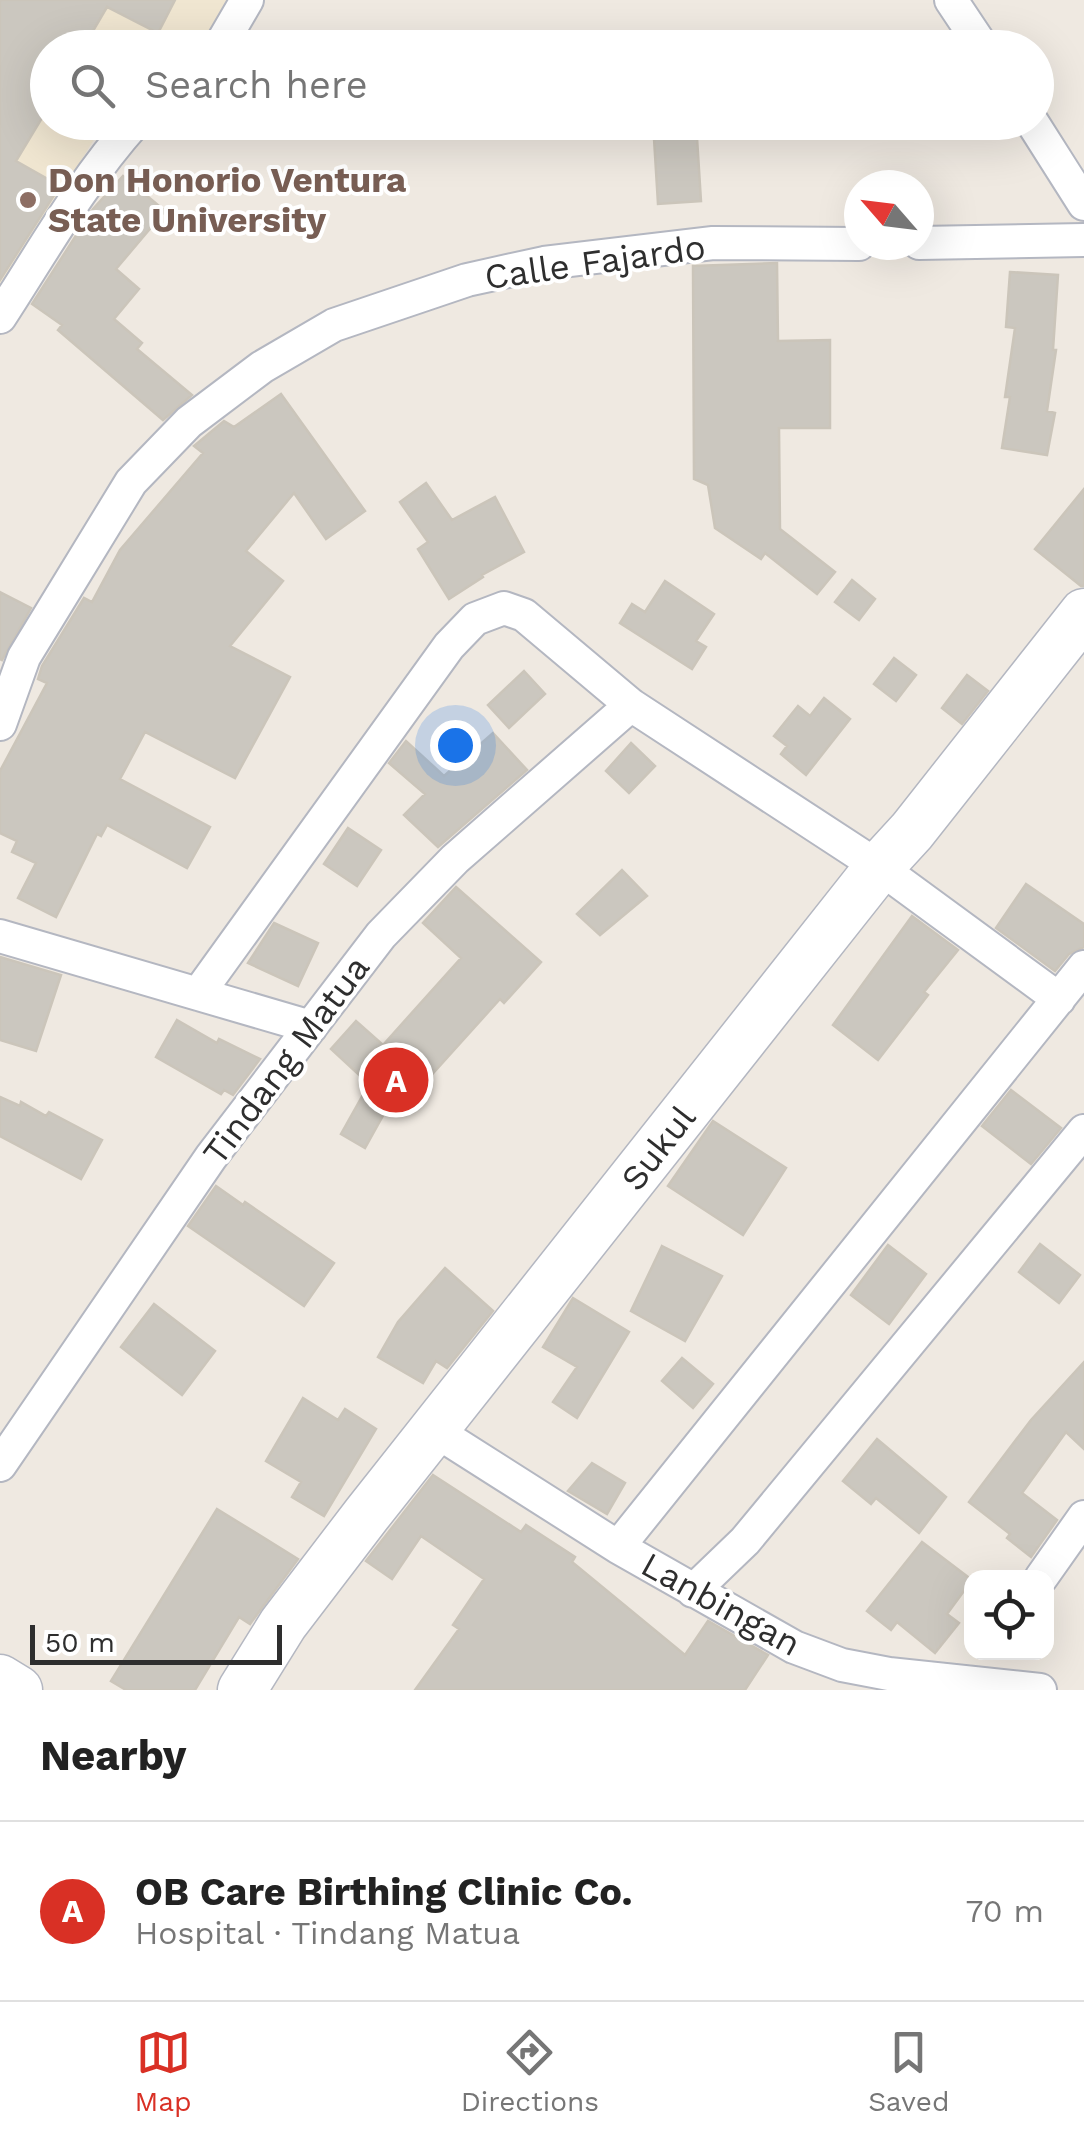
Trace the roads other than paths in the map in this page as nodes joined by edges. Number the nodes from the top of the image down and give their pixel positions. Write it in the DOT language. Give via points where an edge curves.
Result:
graph roads {
  1 [pos="247,0"];
  2 [pos="951,0"];
  3 [pos="230,30"];
  4 [pos="971,30"];
  5 [pos="118,140"];
  6 [pos="1043,140"];
  7 [pos="1084,204"];
  8 [pos="1084,240"];
  9 [pos="934,243"];
  10 [pos="844,244"];
  11 [pos="0,317"];
  12 [pos="1084,614"];
  13 [pos="631,705"];
  14 [pos="0,724"];
  15 [pos="879,867"];
  16 [pos="0,936"];
  17 [pos="1084,967"];
  18 [pos="198,994"];
  19 [pos="1058,999"];
  20 [pos="311,1027"];
  21 [pos="1084,1131"];
  22 [pos="434,1430"];
  23 [pos="0,1465"];
  24 [pos="1084,1518"];
  25 [pos="618,1547"];
  26 [pos="1047,1570"];
  27 [pos="693,1591"];
  28 [pos="993,1660"];
  29 [pos="0,1678"];
  30 [pos="982,1682"];
  31 [pos="18,1690"];
  32 [pos="242,1690"];
  33 [pos="1040,1690"];
  1 -- 3 [label="street"];
  2 -- 4 [label="street"];
  5 -- 11 [label="street"];
  6 -- 7 [label="street"];
  8 -- 9 [label="street"];
  10 -- 14 [label="street, Calle Fajardo" via="713,243 544,263 467,280 334,325 262,367 189,422 131,482 24,658"];
  12 -- 15 [label="street, Sukul"];
  13 -- 15 [label="street"];
  13 -- 18 [label="street" via="524,615 504,608 475,619"];
  13 -- 20 [label="street, Tindang Matua" via="455,859 381,935"];
  15 -- 19 [label="street"];
  15 -- 22 [label="street, Sukul"];
  16 -- 18 [label="street"];
  17 -- 19 [label="street"];
  18 -- 20 [label="street"];
  19 -- 25 [label="street"];
  20 -- 23 [label="street, Tindang Matua" via="212,1157"];
  21 -- 27 [label="street" via="754,1530"];
  22 -- 25 [label="street, Lanbingan"];
  22 -- 32 [label="street, Sukul" via="284,1624"];
  24 -- 26 [label="street"];
  25 -- 27 [label="street, Lanbingan"];
  27 -- 30 [label="street, Lanbingan" via="794,1647 842,1665"];
  28 -- 30 [label="street"];
  29 -- 31 [label="street"];
  30 -- 33 [label="street, Lanbingan"];
}
